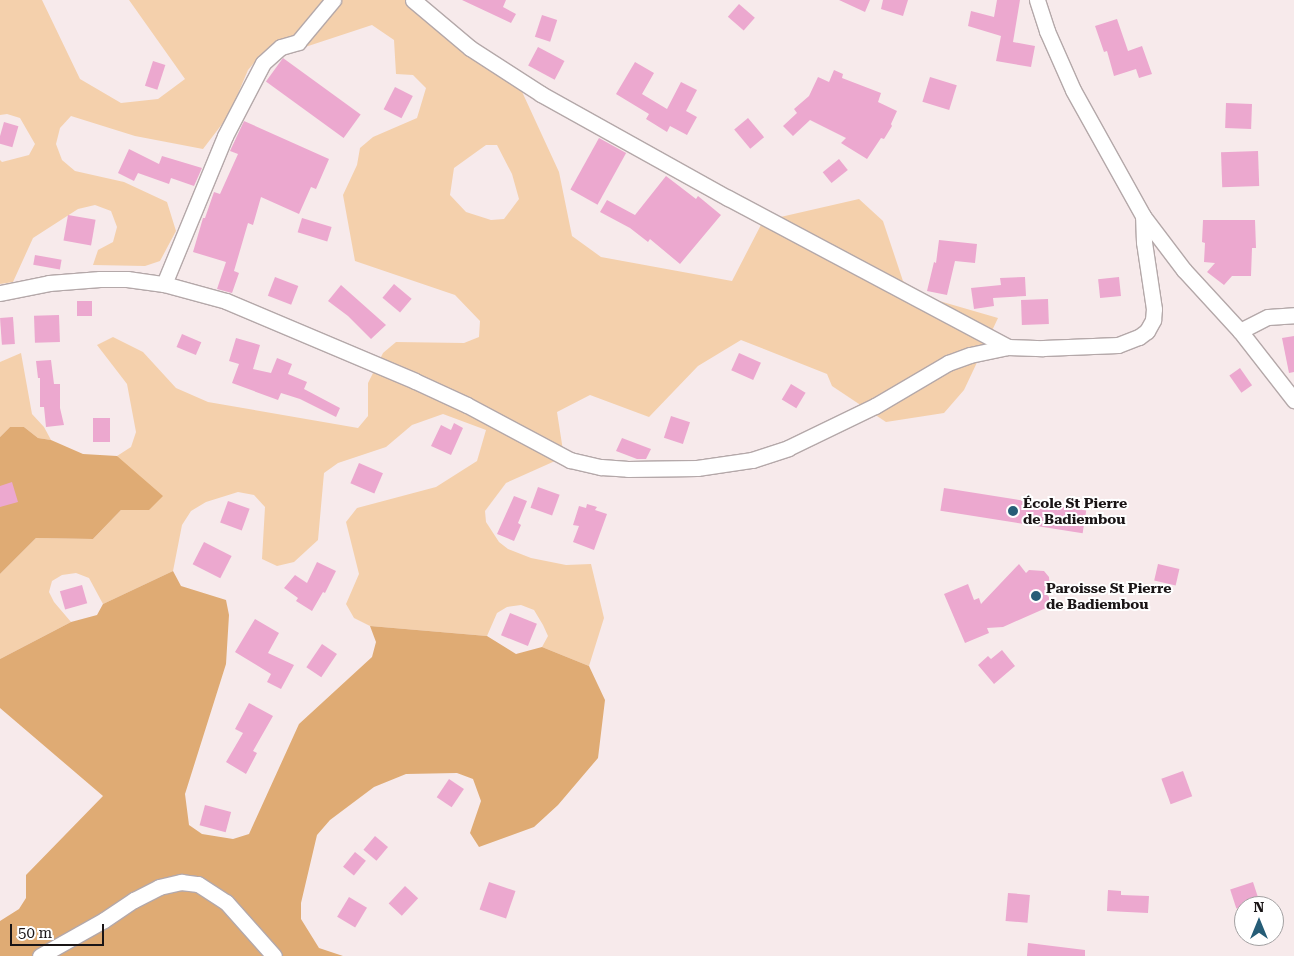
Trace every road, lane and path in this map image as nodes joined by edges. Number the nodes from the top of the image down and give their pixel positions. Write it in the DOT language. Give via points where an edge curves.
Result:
graph roads {
  1 [pos="332,0"];
  2 [pos="413,0"];
  3 [pos="1037,0"];
  4 [pos="1143,216"];
  5 [pos="164,284"];
  6 [pos="0,293"];
  7 [pos="1294,315"];
  8 [pos="1240,331"];
  9 [pos="1008,347"];
  10 [pos="1294,400"];
  11 [pos="40,956"];
  12 [pos="274,956"];
  1 -- 5 [label="street" via="298,42 281,47 263,63 225,136"];
  2 -- 9 [label="street" via="470,48 541,94"];
  3 -- 4 [label="street" via="1073,90"];
  4 -- 8 [label="street" via="1184,270"];
  4 -- 9 [label="street" via="1154,309 1147,331 1118,345"];
  5 -- 6 [label="street" via="100,279 50,283"];
  5 -- 9 [label="street" via="226,301 467,405 570,460 610,468 697,468 752,460 826,431 948,363"];
  7 -- 8 [label="street" via="1268,317"];
  8 -- 10 [label="street"];
  11 -- 12 [label="street" via="134,900 159,887 181,882 198,884 226,902"];
}
